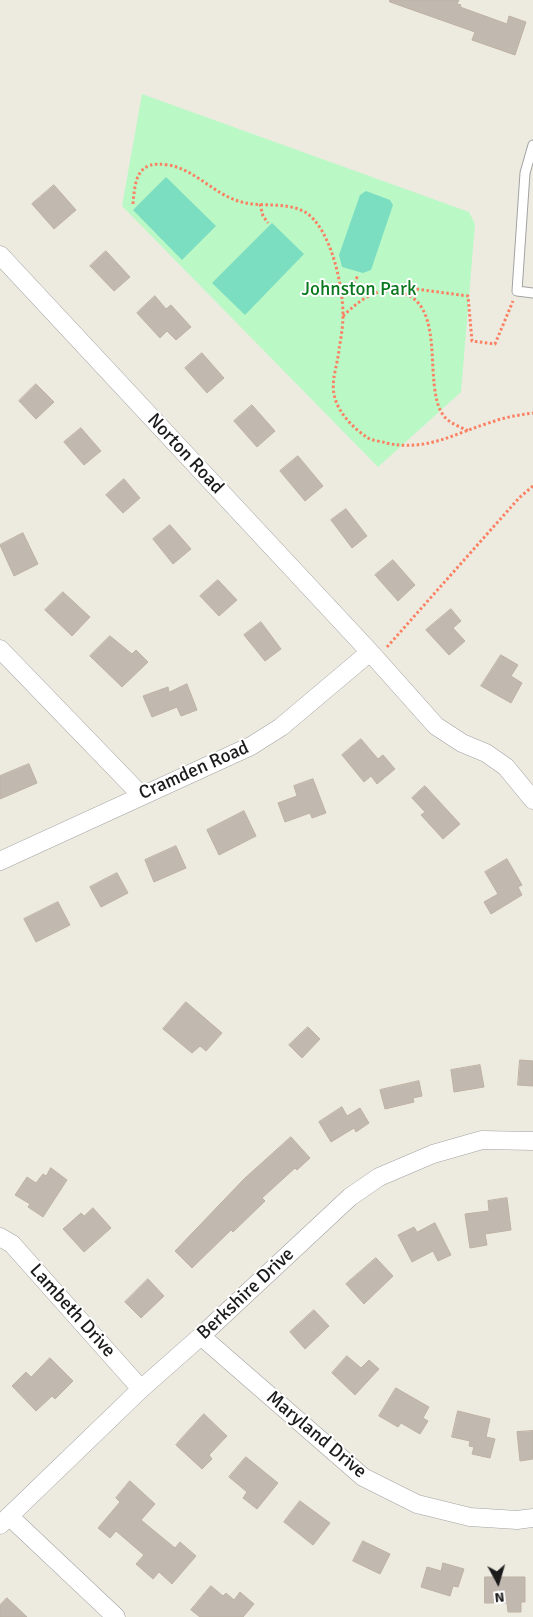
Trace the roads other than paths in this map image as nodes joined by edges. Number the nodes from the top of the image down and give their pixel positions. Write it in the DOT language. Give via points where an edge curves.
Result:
graph roads {
  1 [pos="533,144"];
  2 [pos="0,255"];
  3 [pos="533,293"];
  4 [pos="0,649"];
  5 [pos="373,655"];
  6 [pos="141,796"];
  7 [pos="533,800"];
  8 [pos="0,861"];
  9 [pos="533,1141"];
  10 [pos="0,1237"];
  11 [pos="201,1336"];
  12 [pos="141,1388"];
  13 [pos="533,1518"];
  14 [pos="5,1521"];
  15 [pos="116,1617"];
  1 -- 3 [label="lane" via="525,173 517,291"];
  2 -- 5 [label="street, Norton Road"];
  4 -- 6 [label="street"];
  5 -- 6 [label="street, Cramden Road" via="281,727 251,746"];
  5 -- 7 [label="street, Norton Road" via="436,726 506,767"];
  6 -- 8 [label="street, Cramden Road"];
  9 -- 11 [label="street, Berkshire Drive" via="482,1140 433,1154 379,1177 350,1197"];
  10 -- 12 [label="street, Lambeth Drive" via="12,1244"];
  11 -- 12 [label="street, Berkshire Drive"];
  11 -- 13 [label="street, Maryland Drive" via="363,1477 417,1504 470,1517"];
  12 -- 14 [label="street, Berkshire Drive"];
  14 -- 15 [label="street"];
}
